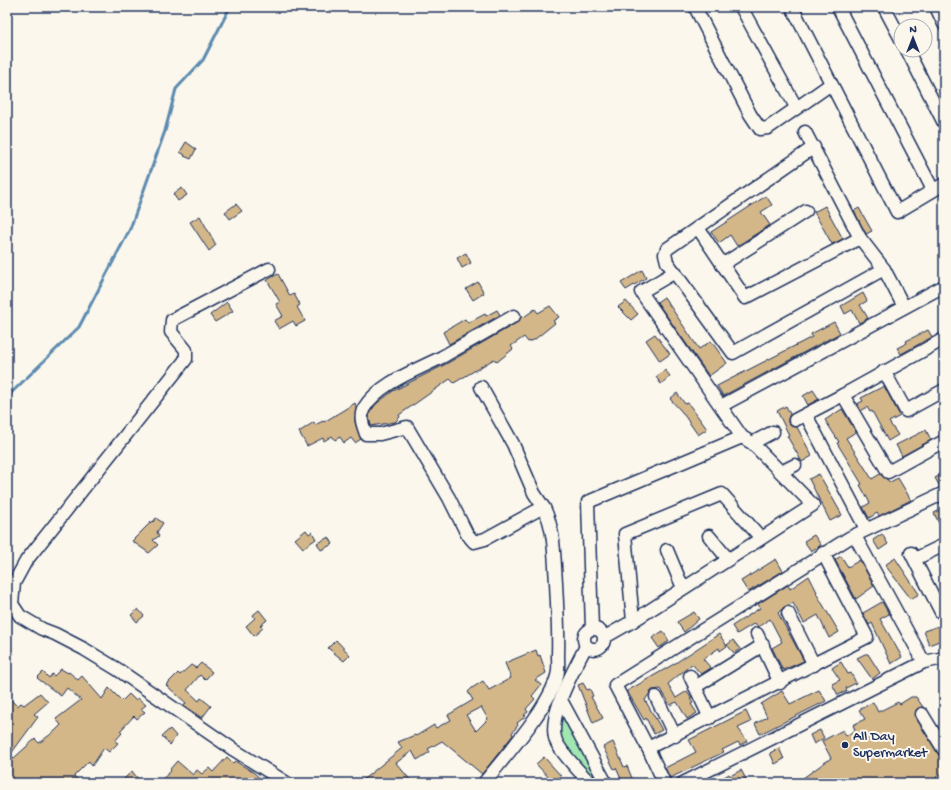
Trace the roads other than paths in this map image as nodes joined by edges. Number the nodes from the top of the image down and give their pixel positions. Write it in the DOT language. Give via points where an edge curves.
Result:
graph roads {
  1 [pos="695,7"];
  2 [pos="741,7"];
  3 [pos="792,7"];
  4 [pos="838,7"];
  5 [pos="884,7"];
  6 [pos="936,7"];
  7 [pos="893,24"];
  8 [pos="944,24"];
  9 [pos="911,58"];
  10 [pos="831,84"];
  11 [pos="796,107"];
  12 [pos="944,123"];
  13 [pos="805,132"];
  14 [pos="814,147"];
  15 [pos="939,187"];
  16 [pos="806,212"];
  17 [pos="698,228"];
  18 [pos="860,238"];
  19 [pos="722,265"];
  20 [pos="269,268"];
  21 [pos="884,269"];
  22 [pos="675,272"];
  23 [pos="944,286"];
  24 [pos="904,307"];
  25 [pos="514,316"];
  26 [pos="944,339"];
  27 [pos="884,371"];
  28 [pos="481,387"];
  29 [pos="944,390"];
  30 [pos="843,396"];
  31 [pos="721,406"];
  32 [pos="773,432"];
  33 [pos="747,440"];
  34 [pos="944,441"];
  35 [pos="795,465"];
  36 [pos="781,472"];
  37 [pos="944,493"];
  38 [pos="544,508"];
  39 [pos="866,529"];
  40 [pos="709,536"];
  41 [pos="854,536"];
  42 [pos="762,538"];
  43 [pos="944,545"];
  44 [pos="667,550"];
  45 [pos="823,553"];
  46 [pos="728,559"];
  47 [pos="683,588"];
  48 [pos="944,612"];
  49 [pos="788,613"];
  50 [pos="633,621"];
  51 [pos="592,629"];
  52 [pos="757,634"];
  53 [pos="605,637"];
  54 [pos="763,645"];
  55 [pos="586,646"];
  56 [pos="944,658"];
  57 [pos="924,662"];
  58 [pos="814,665"];
  59 [pos="780,682"];
  60 [pos="656,697"];
  61 [pos="561,700"];
  62 [pos="922,714"];
  63 [pos="710,718"];
  64 [pos="675,736"];
  65 [pos="648,748"];
  66 [pos="944,750"];
  67 [pos="662,782"];
  68 [pos="287,783"];
  69 [pos="484,783"];
  70 [pos="590,783"];
  71 [pos="606,783"];
  72 [pos="676,783"];
  73 [pos="683,783"];
  1 -- 11 [label="street" via="757,126 768,128"];
  2 -- 11 [label="street"];
  3 -- 10 [label="street"];
  4 -- 15 [label="street"];
  5 -- 7 [label="street"];
  6 -- 8 [label="street"];
  9 -- 12 [label="street"];
  10 -- 11 [label="street"];
  10 -- 15 [label="street" via="897,212"];
  13 -- 14 [label="street"];
  14 -- 17 [label="street"];
  14 -- 18 [label="street"];
  16 -- 19 [label="street"];
  17 -- 19 [label="street"];
  17 -- 22 [label="street" via="667,249 667,262"];
  18 -- 19 [label="street" via="745,298"];
  18 -- 21 [label="street"];
  20 -- 68 [label="street" via="172,320 171,332 186,350 186,359 26,561 14,583 12,604 20,616 118,669 234,750"];
  21 -- 22 [label="street" via="733,353"];
  21 -- 24 [label="street"];
  22 -- 31 [label="street" via="641,292"];
  23 -- 24 [label="street"];
  24 -- 31 [label="street"];
  25 -- 38 [label="street" via="372,396 363,409 363,425 366,434 380,434 407,427 467,534 474,542 485,539"];
  26 -- 27 [label="street"];
  27 -- 29 [label="street" via="906,412"];
  27 -- 30 [label="street"];
  28 -- 38 [label="street"];
  30 -- 34 [label="street" via="888,472"];
  30 -- 39 [label="street" via="800,418"];
  31 -- 33 [label="street"];
  32 -- 33 [label="street"];
  33 -- 36 [label="street"];
  33 -- 51 [label="street" via="588,502"];
  35 -- 36 [label="street"];
  36 -- 42 [label="street" via="813,505"];
  37 -- 39 [label="street"];
  38 -- 69 [label="street" via="554,555 558,675 548,698"];
  39 -- 41 [label="street"];
  40 -- 46 [label="street"];
  41 -- 45 [label="street"];
  41 -- 57 [label="street"];
  42 -- 46 [label="street"];
  42 -- 50 [label="street" via="722,494 625,534"];
  43 -- 48 [label="street" via="913,556 941,612"];
  44 -- 47 [label="street"];
  45 -- 58 [label="street" via="867,637"];
  45 -- 65 [label="street" via="615,685"];
  46 -- 47 [label="street"];
  47 -- 50 [label="street"];
  49 -- 58 [label="street"];
  50 -- 53 [label="street"];
  51 -- 53 [label="street" via="597,629"];
  51 -- 55 [label="street" via="584,636"];
  52 -- 54 [label="street"];
  53 -- 55 [label="street" via="602,647 596,650"];
  54 -- 59 [label="street"];
  54 -- 63 [label="street" via="692,682"];
  55 -- 61 [label="street"];
  56 -- 57 [label="street"];
  57 -- 73 [label="street"];
  58 -- 59 [label="street"];
  59 -- 63 [label="street"];
  60 -- 64 [label="street"];
  61 -- 70 [label="street" via="554,718 553,729 557,744"];
  61 -- 71 [label="street"];
  62 -- 66 [label="street"];
  63 -- 64 [label="street"];
  64 -- 65 [label="street"];
  65 -- 67 [label="street"];
  67 -- 72 [label="street" via="669,779"];
}
